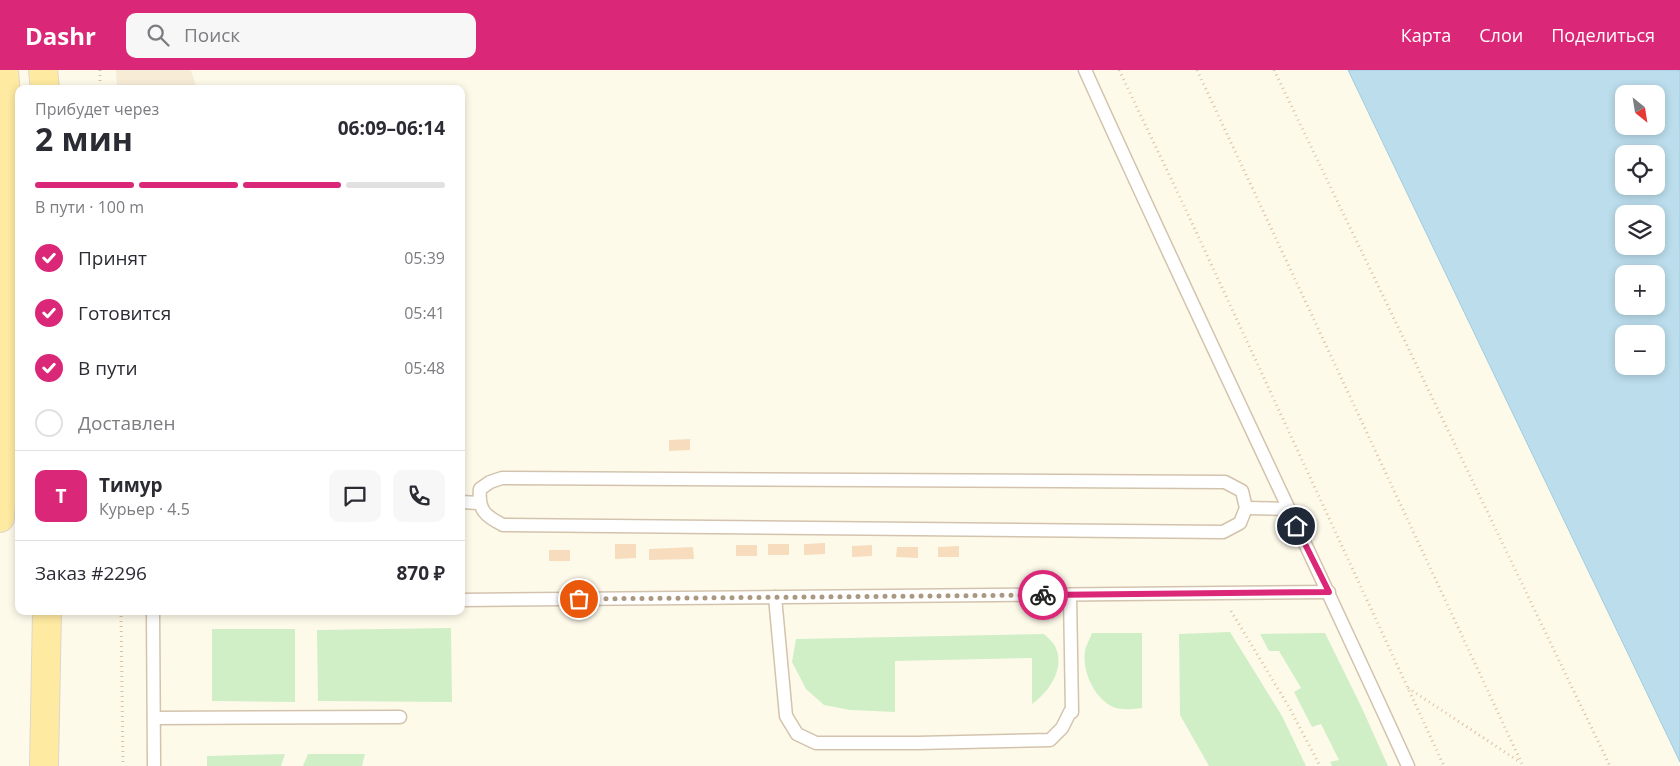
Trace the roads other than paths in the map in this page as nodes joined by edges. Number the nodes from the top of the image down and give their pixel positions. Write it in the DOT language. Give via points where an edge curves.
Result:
graph roads {
  1 [pos="4,70"];
  2 [pos="43,70"];
  3 [pos="1085,70"];
  4 [pos="45,85"];
  5 [pos="465,502"];
  6 [pos="479,503"];
  7 [pos="1246,508"];
  8 [pos="1288,509"];
  9 [pos="0,518"];
  10 [pos="1329,592"];
  11 [pos="1070,595"];
  12 [pos="775,597"];
  13 [pos="465,600"];
  14 [pos="47,615"];
  15 [pos="153,615"];
  16 [pos="400,717"];
  17 [pos="154,718"];
  18 [pos="44,766"];
  19 [pos="154,766"];
  20 [pos="1408,766"];
  1 -- 9 [label="main road" via="13,185 9,390"];
  2 -- 4 [label="main road"];
  3 -- 8 [label="lane"];
  5 -- 6 [label="lane"];
  6 -- 7 [label="lane" via="490,519 503,526 1213,532 1223,532 1240,523"];
  6 -- 7 [label="lane" via="480,489 502,478 1225,482 1242,490"];
  7 -- 8 [label="lane"];
  8 -- 10 [label="lane"];
  10 -- 11 [label="lane"];
  10 -- 20 [label="lane"];
  11 -- 12 [label="lane"];
  11 -- 12 [label="lane" via="1072,712 1050,740 917,744 816,743 798,734 786,716"];
  12 -- 13 [label="lane"];
  14 -- 18 [label="main road"];
  15 -- 17 [label="lane"];
  16 -- 17 [label="lane"];
  17 -- 19 [label="lane"];
}
